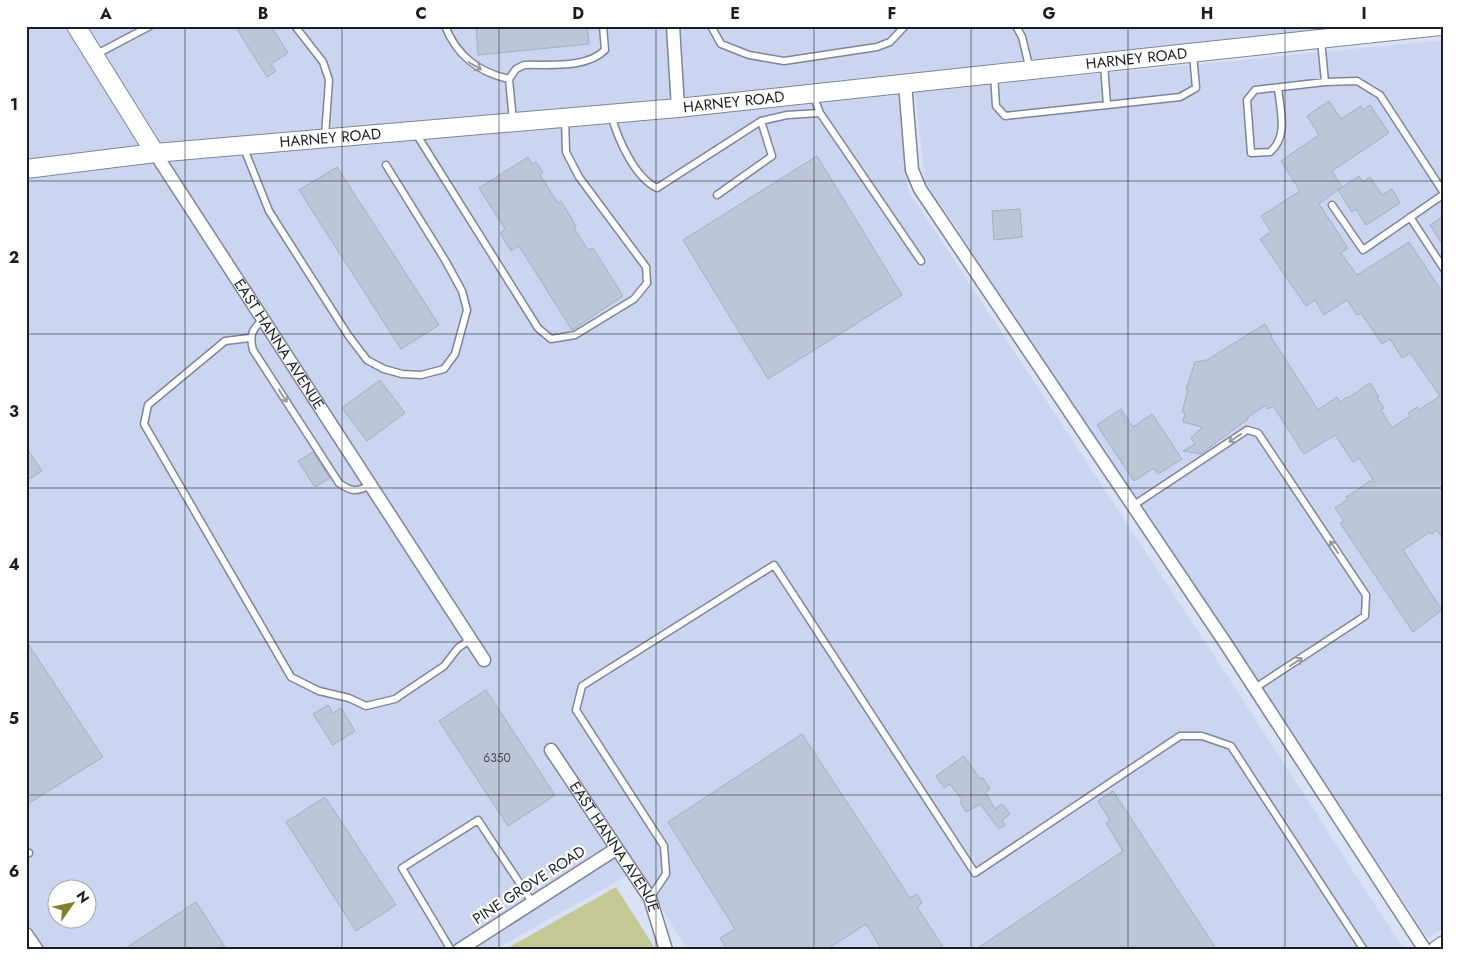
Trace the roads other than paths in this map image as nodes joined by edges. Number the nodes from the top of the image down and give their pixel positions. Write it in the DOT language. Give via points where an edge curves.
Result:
graph roads {
  1 [pos="76,26"];
  2 [pos="150,26"];
  3 [pos="294,26"];
  4 [pos="445,26"];
  5 [pos="603,26"];
  6 [pos="673,26"];
  7 [pos="711,26"];
  8 [pos="905,26"];
  9 [pos="1016,26"];
  10 [pos="1440,26"];
  11 [pos="1321,39"];
  12 [pos="1193,53"];
  13 [pos="94,56"];
  14 [pos="1104,62"];
  15 [pos="1030,70"];
  16 [pos="994,74"];
  17 [pos="509,79"];
  18 [pos="1325,82"];
  19 [pos="905,83"];
  20 [pos="1278,88"];
  21 [pos="812,93"];
  22 [pos="1107,105"];
  23 [pos="678,108"];
  24 [pos="820,113"];
  25 [pos="610,114"];
  26 [pos="566,117"];
  27 [pos="761,121"];
  28 [pos="513,122"];
  29 [pos="414,130"];
  30 [pos="325,138"];
  31 [pos="242,145"];
  32 [pos="155,153"];
  33 [pos="386,165"];
  34 [pos="26,169"];
  35 [pos="1444,193"];
  36 [pos="717,195"];
  37 [pos="1332,205"];
  38 [pos="1410,217"];
  39 [pos="920,262"];
  40 [pos="1444,269"];
  41 [pos="262,319"];
  42 [pos="250,338"];
  43 [pos="370,485"];
  44 [pos="1134,506"];
  45 [pos="471,639"];
  46 [pos="484,660"];
  47 [pos="1255,688"];
  48 [pos="551,750"];
  49 [pos="616,848"];
  50 [pos="650,898"];
  51 [pos="532,902"];
  52 [pos="26,934"];
  53 [pos="1444,945"];
  54 [pos="37,950"];
  55 [pos="450,950"];
  56 [pos="459,950"];
  57 [pos="666,950"];
  58 [pos="1364,950"];
  59 [pos="1425,950"];
  60 [pos="1437,950"];
  1 -- 13 [label="street, EAST HANNA AVENUE"];
  2 -- 13 [label="lane"];
  3 -- 30 [label="lane" via="323,62 330,80"];
  4 -- 17 [label="lane, one-way" via="468,62 489,74"];
  5 -- 17 [label="lane" via="605,50 599,56 585,62 524,66 516,69"];
  6 -- 23 [label="street"];
  7 -- 8 [label="lane" via="721,44 749,55 784,61 877,47 890,42"];
  9 -- 15 [label="lane"];
  10 -- 11 [label="street, HARNEY ROAD"];
  11 -- 12 [label="street, HARNEY ROAD"];
  11 -- 18 [label="lane"];
  12 -- 14 [label="street, HARNEY ROAD"];
  12 -- 22 [label="lane" via="1196,88 1180,97"];
  13 -- 32 [label="street, EAST HANNA AVENUE"];
  14 -- 15 [label="street, HARNEY ROAD"];
  14 -- 22 [label="lane"];
  15 -- 16 [label="street, HARNEY ROAD"];
  16 -- 19 [label="street, HARNEY ROAD"];
  16 -- 22 [label="lane" via="996,106 1005,116"];
  17 -- 28 [label="lane"];
  18 -- 20 [label="lane"];
  18 -- 35 [label="lane" via="1357,81 1380,96"];
  19 -- 21 [label="street, HARNEY ROAD"];
  19 -- 44 [label="street" via="912,170 920,189"];
  20 -- 20 [label="lane" via="1255,90 1247,100 1251,153 1270,152 1281,140"];
  21 -- 23 [label="street, HARNEY ROAD"];
  21 -- 24 [label="lane"];
  23 -- 25 [label="street, HARNEY ROAD"];
  24 -- 27 [label="lane" via="787,114"];
  24 -- 39 [label="lane"];
  25 -- 26 [label="street, HARNEY ROAD"];
  25 -- 27 [label="lane" via="623,148 647,184 657,188"];
  26 -- 28 [label="street, HARNEY ROAD"];
  26 -- 29 [label="lane" via="566,152 579,178 646,267 647,283 634,299 575,335 551,339 538,328"];
  27 -- 36 [label="lane" via="772,156"];
  28 -- 29 [label="street, HARNEY ROAD"];
  29 -- 30 [label="street, HARNEY ROAD"];
  30 -- 31 [label="street, HARNEY ROAD"];
  31 -- 32 [label="street, HARNEY ROAD"];
  31 -- 33 [label="lane" via="269,211 367,360 384,369 421,375 444,369 455,354 467,310 462,291 445,260"];
  32 -- 34 [label="street, HARNEY ROAD"];
  32 -- 41 [label="street, EAST HANNA AVENUE"];
  35 -- 38 [label="lane"];
  37 -- 38 [label="lane" via="1363,250"];
  38 -- 40 [label="lane"];
  41 -- 42 [label="lane"];
  41 -- 43 [label="street, EAST HANNA AVENUE"];
  42 -- 43 [label="lane, one-way" via="256,355 339,483 346,489 361,490"];
  42 -- 45 [label="lane" via="225,341 148,405 144,424 291,677 319,691 366,706 395,699 444,666 458,648"];
  43 -- 45 [label="street, EAST HANNA AVENUE"];
  44 -- 47 [label="street"];
  47 -- 44 [label="lane, one-way" via="1366,616 1366,595 1258,433 1247,430"];
  45 -- 46 [label="street, EAST HANNA AVENUE"];
  47 -- 59 [label="street"];
  48 -- 49 [label="street, EAST HANNA AVENUE"];
  49 -- 50 [label="street, EAST HANNA AVENUE"];
  49 -- 51 [label="street, PINE GROVE ROAD"];
  50 -- 57 [label="street, EAST HANNA AVENUE"];
  50 -- 58 [label="lane" via="666,874 664,846 576,710 582,686 774,565 975,873 1180,736 1202,736 1231,746"];
  51 -- 55 [label="lane" via="478,820 402,868"];
  51 -- 56 [label="street, PINE GROVE ROAD"];
  52 -- 54 [label="street"];
  53 -- 60 [label="street"];
}
